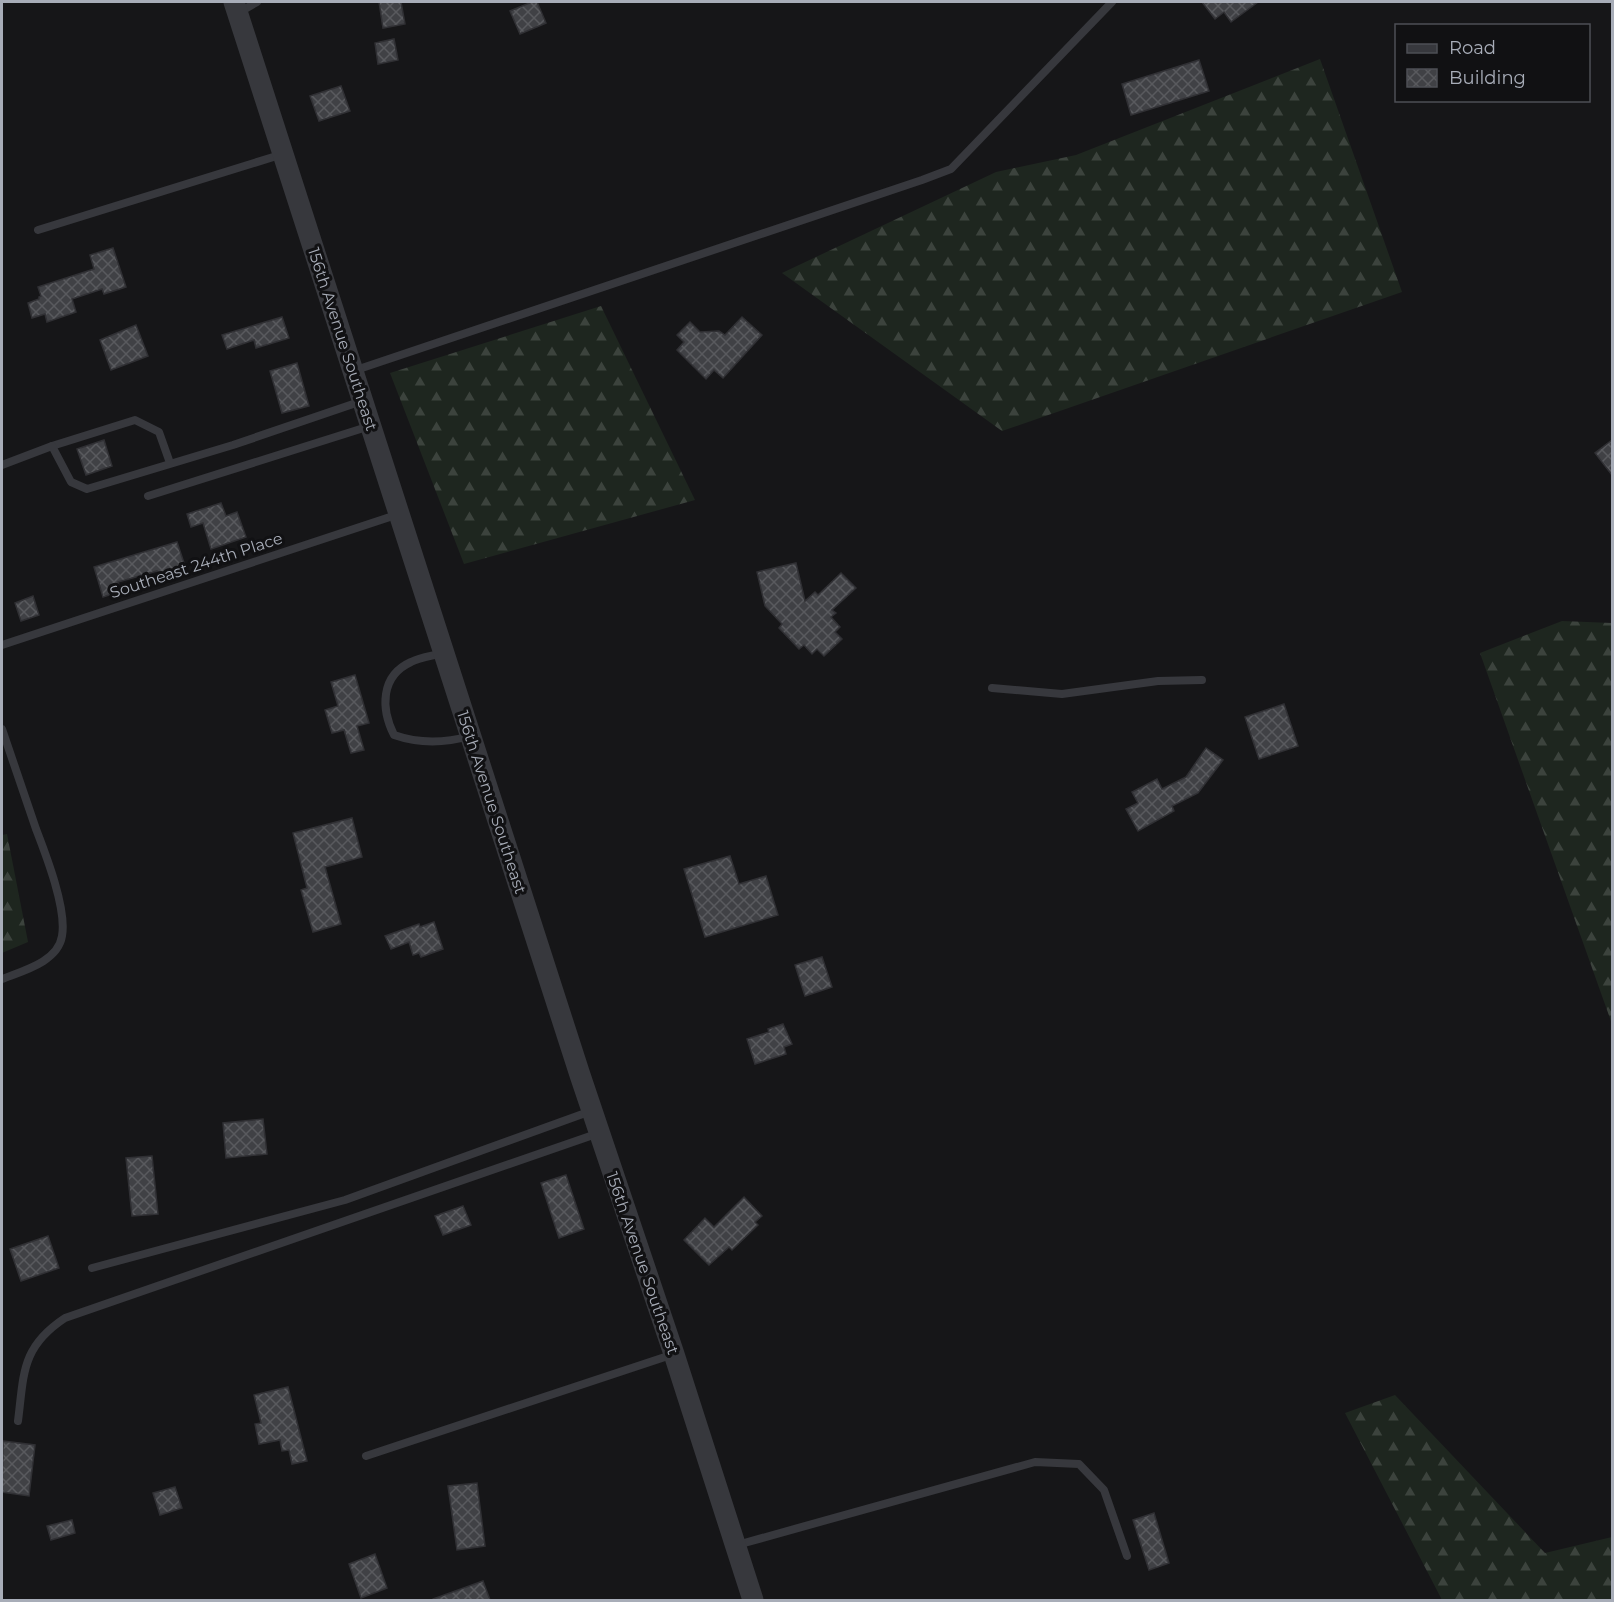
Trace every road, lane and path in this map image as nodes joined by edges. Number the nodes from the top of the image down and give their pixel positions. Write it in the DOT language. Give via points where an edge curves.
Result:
graph roads {
  1 [pos="257,2"];
  2 [pos="1112,2"];
  3 [pos="236,7"];
  4 [pos="283,153"];
  5 [pos="38,230"];
  6 [pos="353,371"];
  7 [pos="363,401"];
  8 [pos="371,426"];
  9 [pos="52,446"];
  10 [pos="170,463"];
  11 [pos="2,465"];
  12 [pos="148,496"];
  13 [pos="399,514"];
  14 [pos="2,645"];
  15 [pos="444,653"];
  16 [pos="1202,680"];
  17 [pos="992,688"];
  18 [pos="2,729"];
  19 [pos="470,736"];
  20 [pos="2,979"];
  21 [pos="592,1111"];
  22 [pos="599,1133"];
  23 [pos="92,1268"];
  24 [pos="674,1354"];
  25 [pos="18,1421"];
  26 [pos="366,1456"];
  27 [pos="736,1546"];
  28 [pos="1127,1556"];
  29 [pos="753,1600"];
  1 -- 3 [label="lane"];
  2 -- 6 [label="lane" via="951,169"];
  3 -- 4 [label="street, 156th Avenue Southeast"];
  4 -- 5 [label="lane"];
  4 -- 6 [label="street, 156th Avenue Southeast"];
  6 -- 7 [label="street, 156th Avenue Southeast"];
  7 -- 8 [label="street, 156th Avenue Southeast"];
  7 -- 10 [label="lane"];
  8 -- 12 [label="lane"];
  8 -- 13 [label="street, 156th Avenue Southeast"];
  9 -- 10 [label="lane" via="71,483 87,489"];
  9 -- 10 [label="lane" via="135,420 159,432"];
  9 -- 11 [label="lane"];
  13 -- 14 [label="lane, Southeast 244th Place"];
  13 -- 15 [label="street, 156th Avenue Southeast"];
  15 -- 19 [label="street, 156th Avenue Southeast"];
  15 -- 19 [label="lane" via="411,662 398,671 387,685 384,705 388,722 394,735 407,740 452,741"];
  16 -- 17 [label="lane" via="1158,681 1062,694"];
  18 -- 20 [label="lane" via="54,879 62,936 54,951 38,965"];
  19 -- 21 [label="street, 156th Avenue Southeast"];
  21 -- 22 [label="street, 156th Avenue Southeast"];
  21 -- 23 [label="lane" via="345,1200"];
  22 -- 24 [label="street, 156th Avenue Southeast"];
  22 -- 25 [label="lane" via="65,1318 50,1328 24,1368"];
  24 -- 26 [label="lane"];
  24 -- 27 [label="street, 156th Avenue Southeast"];
  27 -- 28 [label="lane" via="1035,1462 1079,1464 1104,1490"];
  27 -- 29 [label="street, 156th Avenue Southeast"];
}
